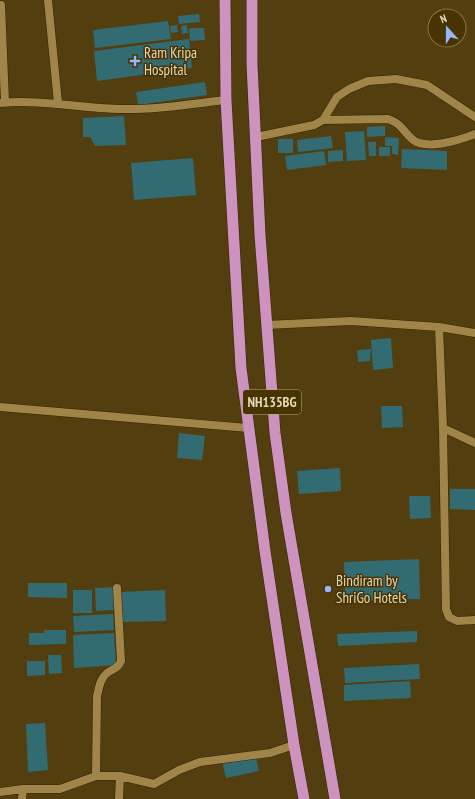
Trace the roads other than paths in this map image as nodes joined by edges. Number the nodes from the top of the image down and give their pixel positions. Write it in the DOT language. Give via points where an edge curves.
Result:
graph roads {
  1 [pos="48,0"];
  2 [pos="225,0"];
  3 [pos="252,0"];
  4 [pos="1,5"];
  5 [pos="226,100"];
  6 [pos="3,103"];
  7 [pos="58,103"];
  8 [pos="475,117"];
  9 [pos="323,120"];
  10 [pos="475,134"];
  11 [pos="256,137"];
  12 [pos="266,325"];
  13 [pos="439,327"];
  14 [pos="475,333"];
  15 [pos="0,407"];
  16 [pos="248,428"];
  17 [pos="443,428"];
  18 [pos="475,443"];
  19 [pos="117,588"];
  20 [pos="475,620"];
  21 [pos="294,745"];
  22 [pos="96,776"];
  23 [pos="120,776"];
  24 [pos="23,789"];
  25 [pos="0,792"];
  26 [pos="22,799"];
  27 [pos="119,799"];
  28 [pos="304,799"];
  29 [pos="335,799"];
  1 -- 7 [label="street"];
  2 -- 5 [label="highway, NH135BG"];
  3 -- 11 [label="highway, NH135BG"];
  4 -- 6 [label="street"];
  5 -- 7 [label="street" via="122,109 88,108"];
  5 -- 16 [label="highway, NH135BG"];
  6 -- 7 [label="street"];
  8 -- 9 [label="street" via="427,84 396,79 368,81 349,90 338,97"];
  9 -- 10 [label="street" via="388,120 396,122 412,139 424,144 461,139"];
  9 -- 11 [label="street" via="314,125"];
  11 -- 12 [label="highway, NH135BG"];
  12 -- 13 [label="street" via="351,321"];
  12 -- 29 [label="highway, NH135BG" via="275,433 286,513"];
  13 -- 14 [label="street"];
  13 -- 17 [label="street"];
  15 -- 16 [label="street"];
  16 -- 21 [label="highway, NH135BG"];
  17 -- 18 [label="street"];
  17 -- 20 [label="street" via="446,609 449,617 453,619"];
  19 -- 22 [label="street" via="121,661 119,666 105,674 97,696"];
  21 -- 23 [label="street" via="270,753 200,762 154,784"];
  21 -- 28 [label="highway, NH135BG"];
  22 -- 23 [label="street"];
  22 -- 24 [label="street" via="60,789"];
  23 -- 27 [label="street"];
  24 -- 25 [label="street"];
  24 -- 26 [label="street"];
}
